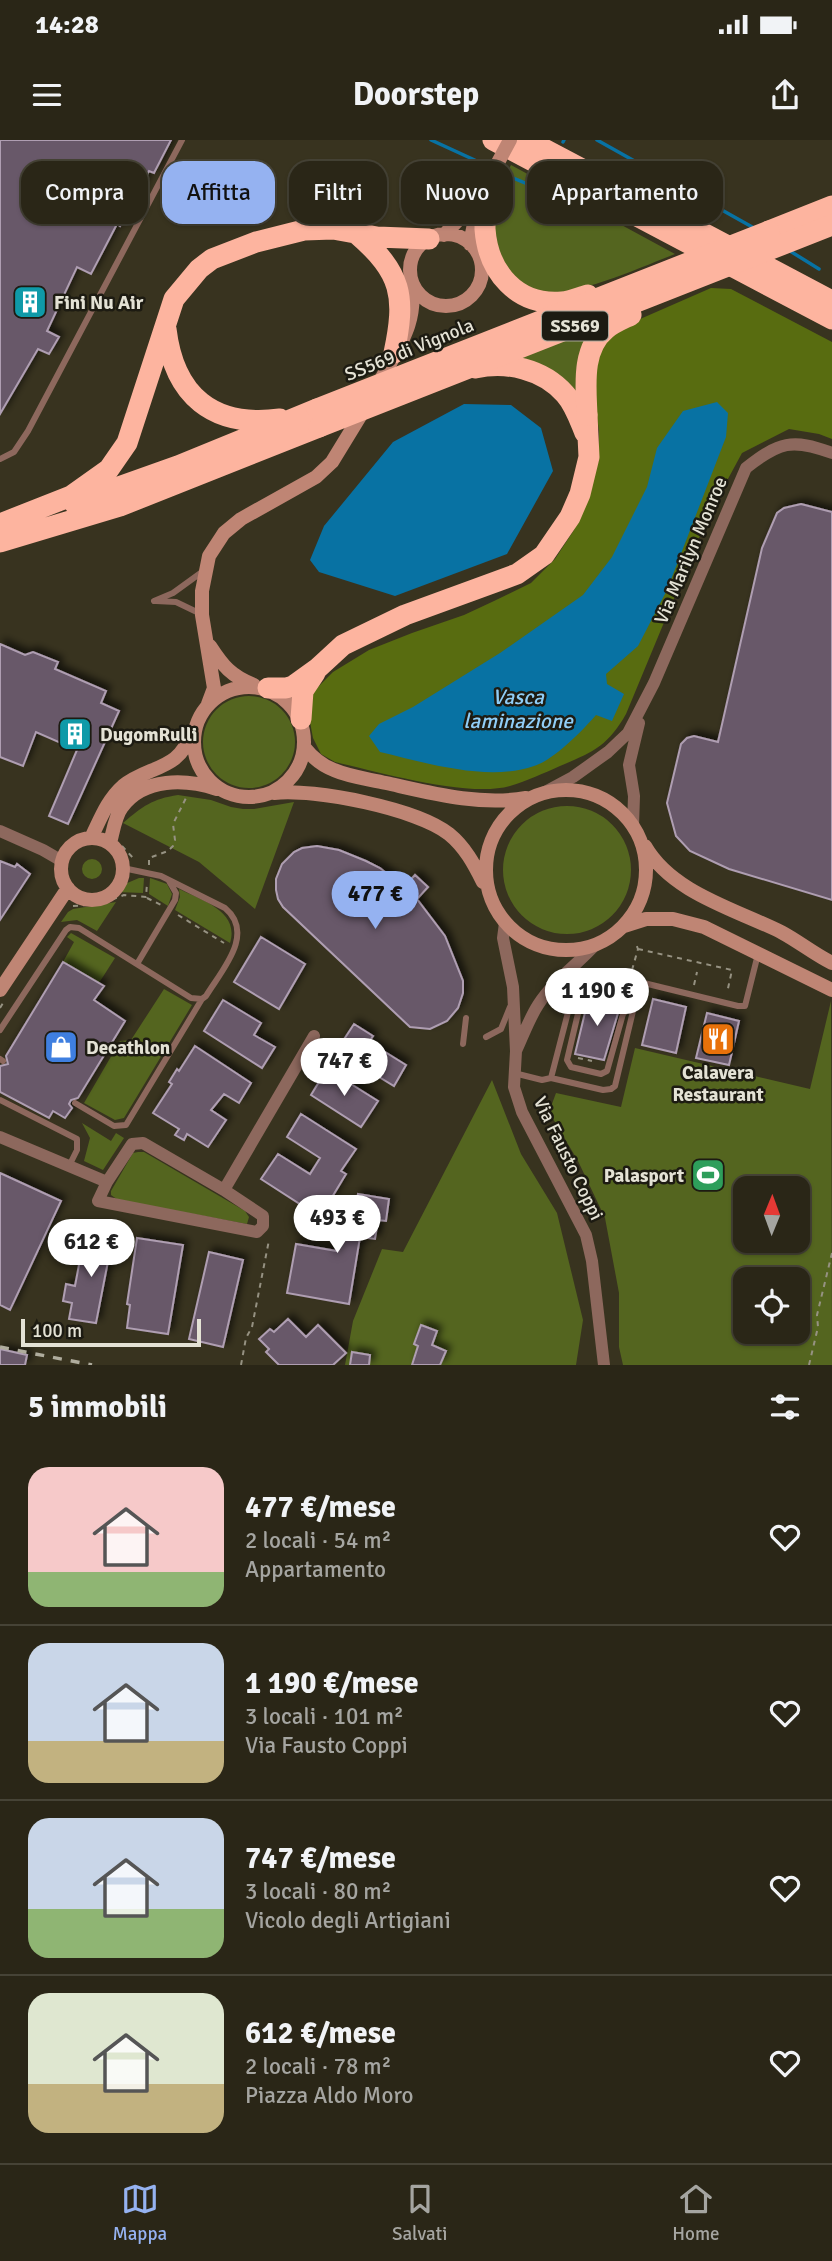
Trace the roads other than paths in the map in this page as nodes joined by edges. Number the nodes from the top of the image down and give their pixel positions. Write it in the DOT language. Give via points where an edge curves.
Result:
graph roads {
  1 [pos="183,140"];
  2 [pos="493,140"];
  3 [pos="510,140"];
  4 [pos="527,140"];
  5 [pos="499,161"];
  6 [pos="832,206"];
  7 [pos="450,224"];
  8 [pos="475,224"];
  9 [pos="485,224"];
  10 [pos="832,225"];
  11 [pos="357,234"];
  12 [pos="437,237"];
  13 [pos="793,240"];
  14 [pos="470,244"];
  15 [pos="411,279"];
  16 [pos="631,285"];
  17 [pos="832,301"];
  18 [pos="446,306"];
  19 [pos="832,319"];
  20 [pos="165,323"];
  21 [pos="408,328"];
  22 [pos="394,353"];
  23 [pos="449,375"];
  24 [pos="313,418"];
  25 [pos="588,439"];
  26 [pos="832,453"];
  27 [pos="0,459"];
  28 [pos="0,524"];
  29 [pos="0,542"];
  30 [pos="207,569"];
  31 [pos="202,615"];
  32 [pos="205,637"];
  33 [pos="318,668"];
  34 [pos="265,688"];
  35 [pos="648,696"];
  36 [pos="208,704"];
  37 [pos="199,718"];
  38 [pos="301,719"];
  39 [pos="304,747"];
  40 [pos="545,792"];
  41 [pos="269,793"];
  42 [pos="230,795"];
  43 [pos="530,797"];
  44 [pos="0,831"];
  45 [pos="636,831"];
  46 [pos="90,838"];
  47 [pos="113,841"];
  48 [pos="62,861"];
  49 [pos="123,868"];
  50 [pos="167,879"];
  51 [pos="68,888"];
  52 [pos="488,891"];
  53 [pos="505,923"];
  54 [pos="623,927"];
  55 [pos="596,944"];
  56 [pos="758,952"];
  57 [pos="832,963"];
  58 [pos="137,964"];
  59 [pos="586,982"];
  60 [pos="640,982"];
  61 [pos="513,988"];
  62 [pos="0,990"];
  63 [pos="832,990"];
  64 [pos="202,999"];
  65 [pos="636,1001"];
  66 [pos="466,1018"];
  67 [pos="0,1030"];
  68 [pos="314,1036"];
  69 [pos="486,1037"];
  70 [pos="463,1044"];
  71 [pos="516,1051"];
  72 [pos="514,1073"];
  73 [pos="551,1078"];
  74 [pos="0,1100"];
  75 [pos="75,1103"];
  76 [pos="0,1137"];
  77 [pos="69,1166"];
  78 [pos="107,1182"];
  79 [pos="224,1190"];
  80 [pos="604,1365"];
  1 -- 27 [label="lane" via="28,431 14,452"];
  2 -- 19 [label="highway"];
  3 -- 5 [label="street, bridge"];
  4 -- 17 [label="highway"];
  6 -- 16 [label="highway, SS569 di Vignola / SS569, bridge"];
  7 -- 12 [label="street"];
  8 -- 14 [label="street"];
  9 -- 16 [label="highway, bridge" via="498,272 522,295 564,302"];
  10 -- 13 [label="highway, SS569 di Vignola / SS569, bridge"];
  11 -- 12 [label="highway"];
  11 -- 20 [label="highway" via="304,230 212,259 184,284"];
  11 -- 22 [label="highway" via="396,279 400,315"];
  12 -- 14 [label="street" via="458,237"];
  12 -- 15 [label="street" via="423,243 413,256"];
  13 -- 23 [label="highway, SS569 di Vignola / SS569, bridge"];
  13 -- 25 [label="highway, bridge" via="605,330 588,358"];
  14 -- 18 [label="street" via="480,260 481,279 464,301"];
  15 -- 18 [label="street" via="420,295"];
  15 -- 21 [label="street" via="414,299"];
  16 -- 24 [label="highway, SS569 di Vignola / SS569, bridge"];
  18 -- 21 [label="street"];
  20 -- 24 [label="highway" via="176,370 191,394 211,411 237,420"];
  20 -- 28 [label="highway" via="127,443 108,470 71,496"];
  21 -- 22 [label="street"];
  22 -- 30 [label="street" via="331,462 316,477 224,533 209,556"];
  23 -- 24 [label="highway, SS569 di Vignola / SS569, bridge"];
  23 -- 25 [label="highway, bridge" via="494,365 541,376 565,394"];
  24 -- 28 [label="highway, SS569 di Vignola / SS569"];
  24 -- 29 [label="highway, SS569 di Vignola / SS569" via="120,506"];
  25 -- 33 [label="highway" via="587,471 570,517 544,555 517,574 405,615 344,645"];
  26 -- 35 [label="street, Via Marilyn Monroe" via="811,445 783,444 746,468"];
  30 -- 31 [label="street"];
  30 -- 31 [label="lane" via="154,601 176,602"];
  31 -- 32 [label="street"];
  32 -- 34 [label="street" via="232,674"];
  32 -- 36 [label="street" via="214,688"];
  33 -- 34 [label="highway" via="293,686"];
  33 -- 38 [label="highway" via="303,691"];
  34 -- 36 [label="street" via="230,689"];
  34 -- 38 [label="street" via="284,699"];
  35 -- 40 [label="street, Via Marilyn Monroe" via="628,733 608,752"];
  35 -- 45 [label="street, Via Marilyn Monroe" via="629,765"];
  36 -- 37 [label="street"];
  37 -- 42 [label="street" via="193,746 197,760 208,778"];
  37 -- 46 [label="street" via="187,747 176,759 128,782 110,799"];
  38 -- 39 [label="street"];
  39 -- 41 [label="street" via="293,775"];
  39 -- 43 [label="street" via="334,770 418,791 483,800"];
  40 -- 43 [label="street"];
  40 -- 45 [label="street" via="565,789 594,795 620,810"];
  41 -- 42 [label="street"];
  41 -- 52 [label="street" via="315,792 435,825 470,856"];
  42 -- 47 [label="street" via="185,782 148,787 121,807"];
  43 -- 52 [label="street" via="508,814 492,837 485,863"];
  44 -- 48 [label="street"];
  45 -- 54 [label="street" via="644,851 645,884"];
  45 -- 57 [label="street" via="651,857 679,881"];
  46 -- 47 [label="street"];
  46 -- 48 [label="street" via="75,842"];
  47 -- 49 [label="street"];
  48 -- 51 [label="street"];
  49 -- 50 [label="lane"];
  49 -- 51 [label="street" via="118,886 103,898 83,899"];
  50 -- 58 [label="lane" via="176,900"];
  50 -- 64 [label="lane" via="225,908 238,929 235,948"];
  51 -- 62 [label="street"];
  52 -- 53 [label="street"];
  53 -- 55 [label="street" via="540,946 568,950"];
  53 -- 61 [label="street, Via Fausto Coppi" via="503,938"];
  54 -- 55 [label="street"];
  54 -- 56 [label="street" via="646,919 673,919 704,927"];
  55 -- 71 [label="street, Via Fausto Coppi" via="538,1005"];
  56 -- 60 [label="lane" via="745,1006"];
  56 -- 63 [label="street"];
  58 -- 64 [label="lane" via="191,998"];
  58 -- 67 [label="lane" via="70,927"];
  59 -- 60 [label="lane" via="611,975"];
  59 -- 65 [label="lane" via="567,1060 571,1067 601,1074 607,1071 623,1014"];
  59 -- 73 [label="lane" via="570,1001"];
  60 -- 65 [label="lane"];
  61 -- 69 [label="lane" via="510,1011 501,1029"];
  61 -- 71 [label="street, Via Fausto Coppi"];
  64 -- 75 [label="lane" via="126,1125 114,1126"];
  65 -- 73 [label="lane" via="615,1086 603,1090"];
  66 -- 70 [label="lane"];
  68 -- 79 [label="street"];
  71 -- 72 [label="street, Via Fausto Coppi"];
  72 -- 73 [label="lane"];
  72 -- 80 [label="street, Via Fausto Coppi" via="522,1112 586,1235"];
  74 -- 77 [label="lane" via="77,1139"];
  76 -- 77 [label="street"];
  77 -- 78 [label="street"];
  78 -- 79 [label="street" via="132,1144 143,1143"];
  78 -- 79 [label="street" via="98,1201 257,1232 264,1226 263,1216"];
}
